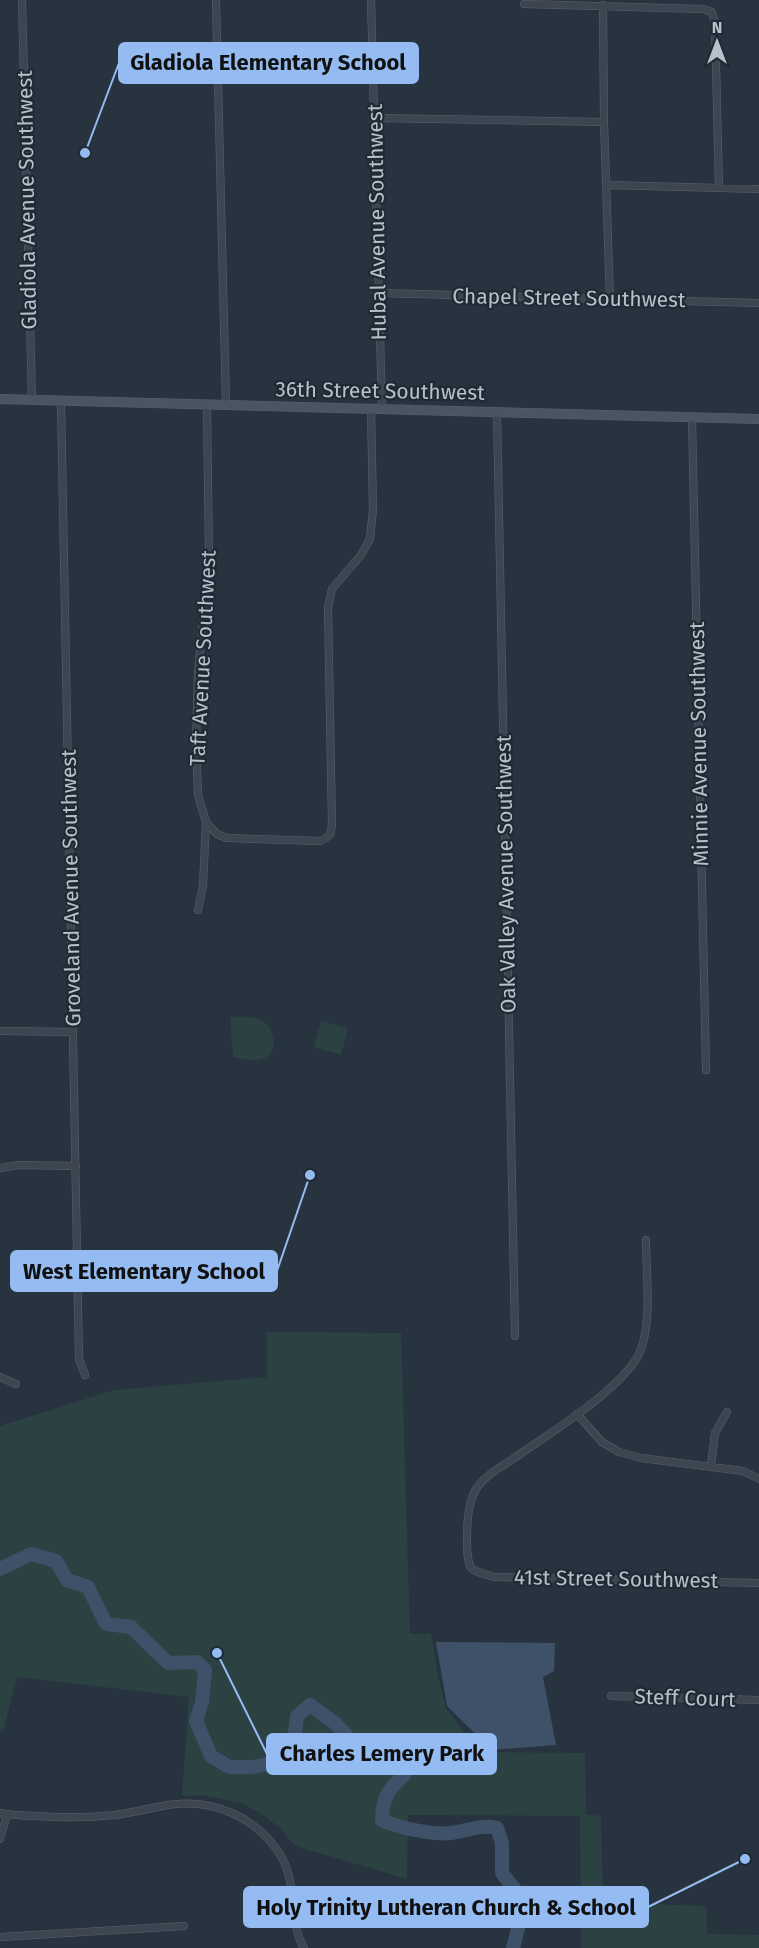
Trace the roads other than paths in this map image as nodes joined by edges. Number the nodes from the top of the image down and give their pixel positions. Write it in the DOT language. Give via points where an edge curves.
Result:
graph roads {
  1 [pos="22,0"];
  2 [pos="216,0"];
  3 [pos="371,0"];
  4 [pos="524,4"];
  5 [pos="603,5"];
  6 [pos="375,118"];
  7 [pos="604,122"];
  8 [pos="607,184"];
  9 [pos="719,188"];
  10 [pos="759,189"];
  11 [pos="378,293"];
  12 [pos="610,300"];
  13 [pos="759,303"];
  14 [pos="0,399"];
  15 [pos="32,400"];
  16 [pos="61,401"];
  17 [pos="207,404"];
  18 [pos="226,405"];
  19 [pos="371,409"];
  20 [pos="382,409"];
  21 [pos="497,412"];
  22 [pos="692,418"];
  23 [pos="759,419"];
  24 [pos="206,822"];
  25 [pos="198,910"];
  26 [pos="0,1031"];
  27 [pos="73,1032"];
  28 [pos="706,1070"];
  29 [pos="76,1166"];
  30 [pos="0,1168"];
  31 [pos="646,1240"];
  32 [pos="515,1336"];
  33 [pos="85,1375"];
  34 [pos="0,1377"];
  35 [pos="16,1384"];
  36 [pos="727,1412"];
  37 [pos="577,1414"];
  38 [pos="711,1466"];
  39 [pos="759,1479"];
  40 [pos="759,1583"];
  41 [pos="611,1696"];
  42 [pos="759,1700"];
  43 [pos="4,1814"];
  44 [pos="0,1839"];
  45 [pos="183,1926"];
  46 [pos="0,1937"];
  47 [pos="304,1948"];
  1 -- 15 [label="street, Gladiola Avenue Southwest"];
  2 -- 18 [label="street"];
  3 -- 6 [label="street, Hubal Avenue Southwest"];
  4 -- 5 [label="street"];
  5 -- 7 [label="street"];
  5 -- 9 [label="street" via="712,12"];
  6 -- 7 [label="street"];
  6 -- 11 [label="street, Hubal Avenue Southwest"];
  7 -- 8 [label="street"];
  8 -- 9 [label="street"];
  8 -- 12 [label="street"];
  9 -- 10 [label="street"];
  11 -- 12 [label="street, Chapel Street Southwest"];
  11 -- 20 [label="street, Hubal Avenue Southwest"];
  12 -- 13 [label="street, Chapel Street Southwest"];
  14 -- 15 [label="street, 36th Street Southwest"];
  15 -- 16 [label="street, 36th Street Southwest"];
  16 -- 17 [label="street, 36th Street Southwest"];
  16 -- 27 [label="street, Groveland Avenue Southwest"];
  17 -- 18 [label="street, 36th Street Southwest"];
  17 -- 24 [label="street, Taft Avenue Southwest" via="210,561 198,672 196,744 198,795"];
  18 -- 19 [label="street, 36th Street Southwest"];
  19 -- 20 [label="street, 36th Street Southwest"];
  19 -- 24 [label="street" via="370,539 332,590 328,608 330,835 321,841 226,838"];
  20 -- 21 [label="street, 36th Street Southwest"];
  21 -- 22 [label="street, 36th Street Southwest"];
  21 -- 32 [label="street, Oak Valley Avenue Southwest"];
  22 -- 23 [label="street, 36th Street Southwest"];
  22 -- 28 [label="street, Minnie Avenue Southwest"];
  24 -- 25 [label="street, Taft Avenue Southwest"];
  26 -- 27 [label="street"];
  27 -- 29 [label="street, Groveland Avenue Southwest"];
  29 -- 30 [label="street"];
  29 -- 33 [label="street, Groveland Avenue Southwest" via="79,1359"];
  31 -- 37 [label="street" via="644,1340 616,1383"];
  34 -- 35 [label="street"];
  36 -- 38 [label="street" via="716,1433"];
  37 -- 38 [label="street" via="602,1442 619,1452"];
  37 -- 40 [label="street, 41st Street Southwest" via="489,1475 475,1491 467,1520 468,1563 473,1571 495,1576"];
  38 -- 39 [label="street" via="743,1471"];
  41 -- 42 [label="street, Steff Court"];
  43 -- 44 [label="street"];
  43 -- 47 [label="street" via="83,1818 200,1803 224,1809 244,1818 271,1840 282,1858 292,1887 297,1933"];
  45 -- 46 [label="street"];
}
